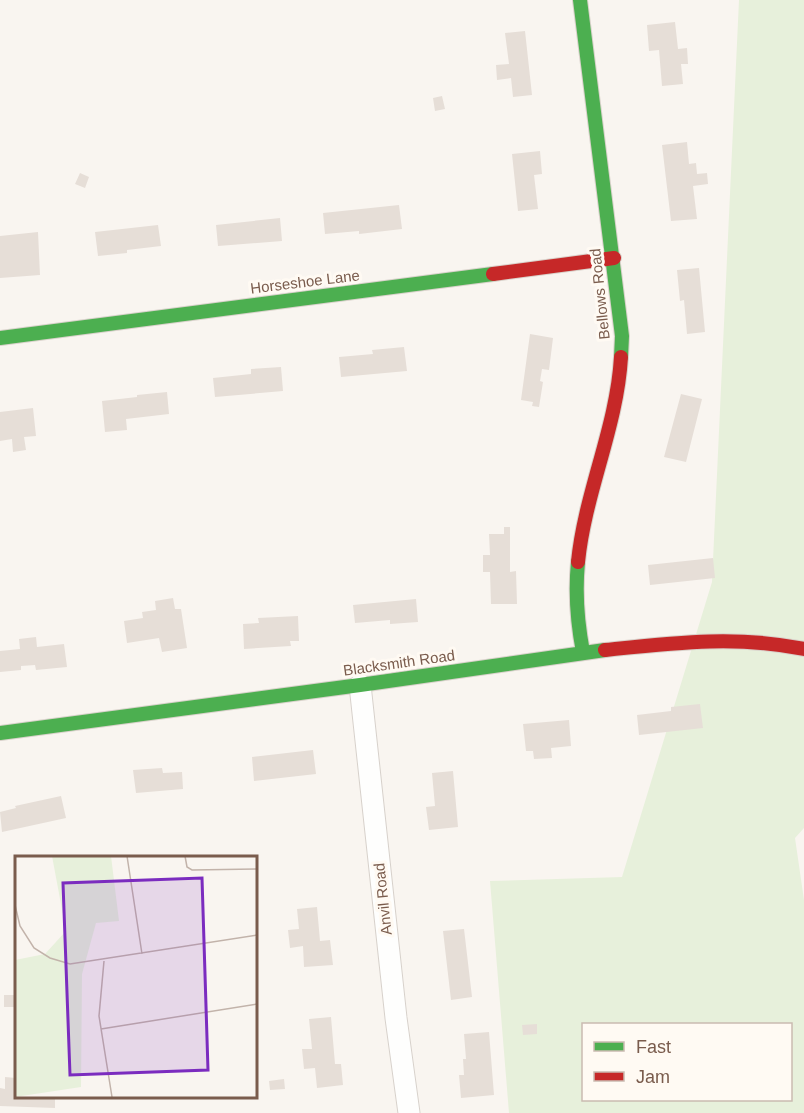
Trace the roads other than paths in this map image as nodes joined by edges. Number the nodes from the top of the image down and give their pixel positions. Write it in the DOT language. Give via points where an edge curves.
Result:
graph roads {
  1 [pos="580,0"];
  2 [pos="614,258"];
  3 [pos="0,338"];
  4 [pos="804,649"];
  5 [pos="584,652"];
  6 [pos="360,685"];
  7 [pos="0,733"];
  8 [pos="409,1113"];
  1 -- 2 [label="street, Bellows Road"];
  2 -- 3 [label="street, Horseshoe Lane"];
  2 -- 5 [label="street, Bellows Road" via="622,351 619,380 586,508 578,557 575,599"];
  4 -- 5 [label="street, Blacksmith Road" via="697,640"];
  5 -- 6 [label="street, Blacksmith Road"];
  6 -- 7 [label="street, Blacksmith Road"];
  6 -- 8 [label="street, Anvil Road"];
}
